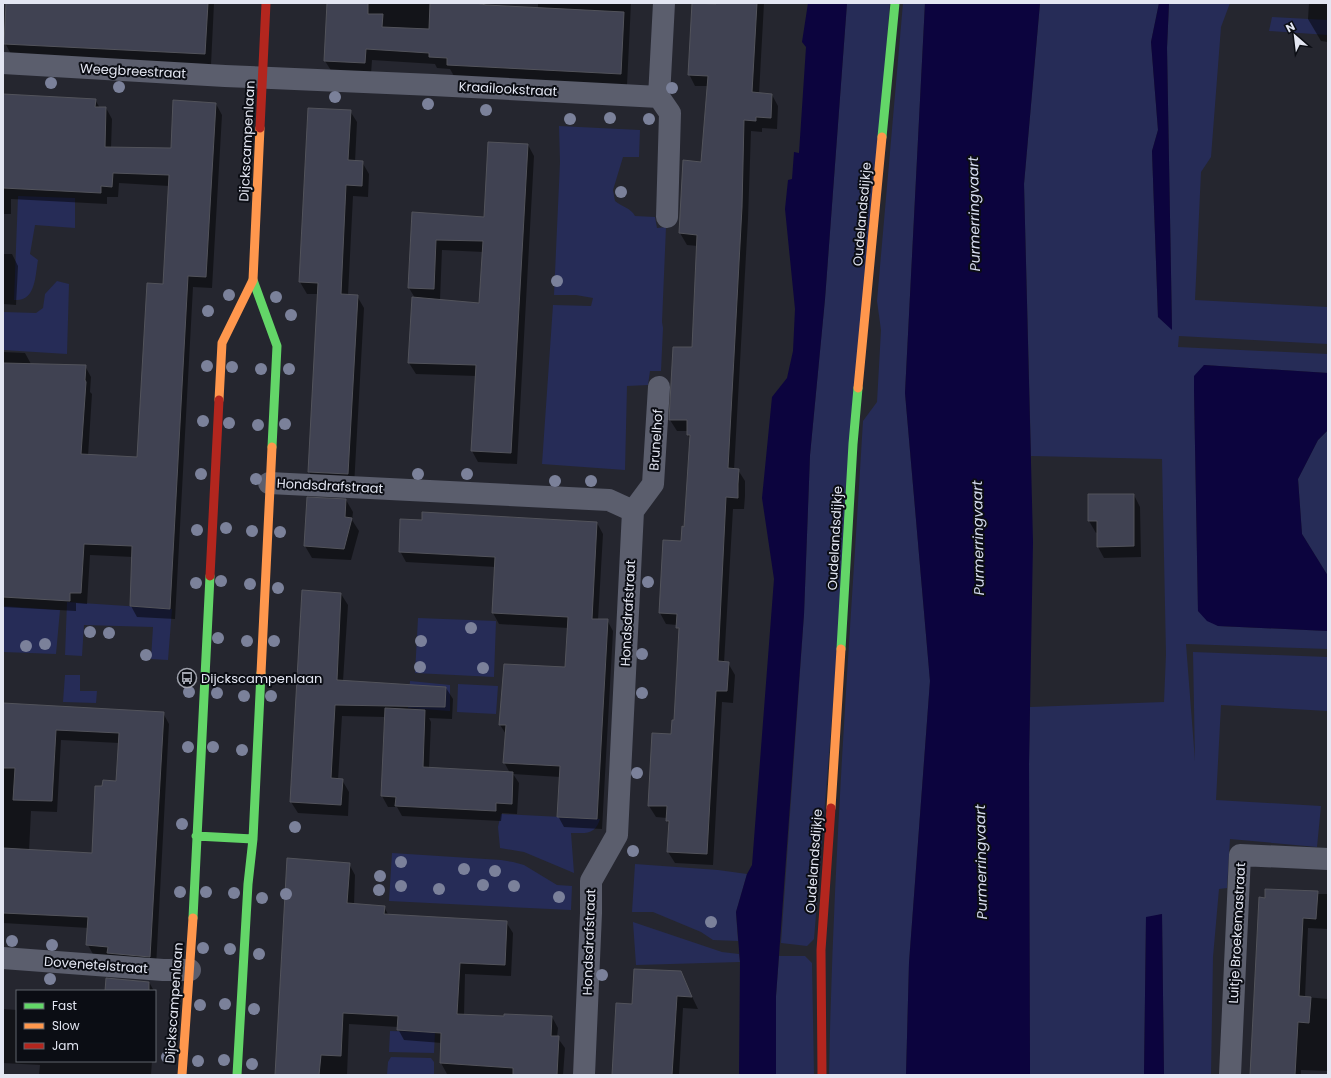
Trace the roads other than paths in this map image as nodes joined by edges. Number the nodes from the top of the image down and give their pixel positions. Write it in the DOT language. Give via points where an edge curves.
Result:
graph roads {
  1 [pos="266,3"];
  2 [pos="664,3"];
  3 [pos="895,3"];
  4 [pos="3,63"];
  5 [pos="263,78"];
  6 [pos="658,97"];
  7 [pos="667,217"];
  8 [pos="253,280"];
  9 [pos="659,387"];
  10 [pos="269,483"];
  11 [pos="633,511"];
  12 [pos="196,836"];
  13 [pos="253,838"];
  14 [pos="1328,859"];
  15 [pos="3,958"];
  16 [pos="190,970"];
  17 [pos="182,1075"];
  18 [pos="237,1075"];
  19 [pos="584,1075"];
  20 [pos="822,1075"];
  21 [pos="1230,1075"];
  1 -- 5 [label="street, Dijckscampenlaan"];
  2 -- 6 [label="street"];
  3 -- 20 [label="street, Oudelandsdijkje" via="853,444 821,950"];
  4 -- 5 [label="street, Weegbreestraat"];
  5 -- 6 [label="street, Kraailookstraat"];
  5 -- 8 [label="street, Dijckscampenlaan"];
  6 -- 7 [label="street" via="670,113"];
  8 -- 10 [label="street, Dijckscampenlaan" via="276,346"];
  8 -- 12 [label="street, Dijckscampenlaan" via="222,343"];
  9 -- 11 [label="street, Brunelhof" via="653,484"];
  10 -- 11 [label="street, Hondsdrafstraat" via="609,500"];
  10 -- 13 [label="street, Dijckscampenlaan"];
  11 -- 19 [label="street, Hondsdrafstraat" via="617,835 591,881"];
  12 -- 13 [label="street"];
  12 -- 16 [label="street, Dijckscampenlaan"];
  13 -- 18 [label="street, Dijckscampenlaan"];
  14 -- 21 [label="street, Luitje Broekemastraat" via="1240,855"];
  15 -- 16 [label="street, Dovenetelstraat"];
  16 -- 17 [label="street, Dijckscampenlaan"];
}
